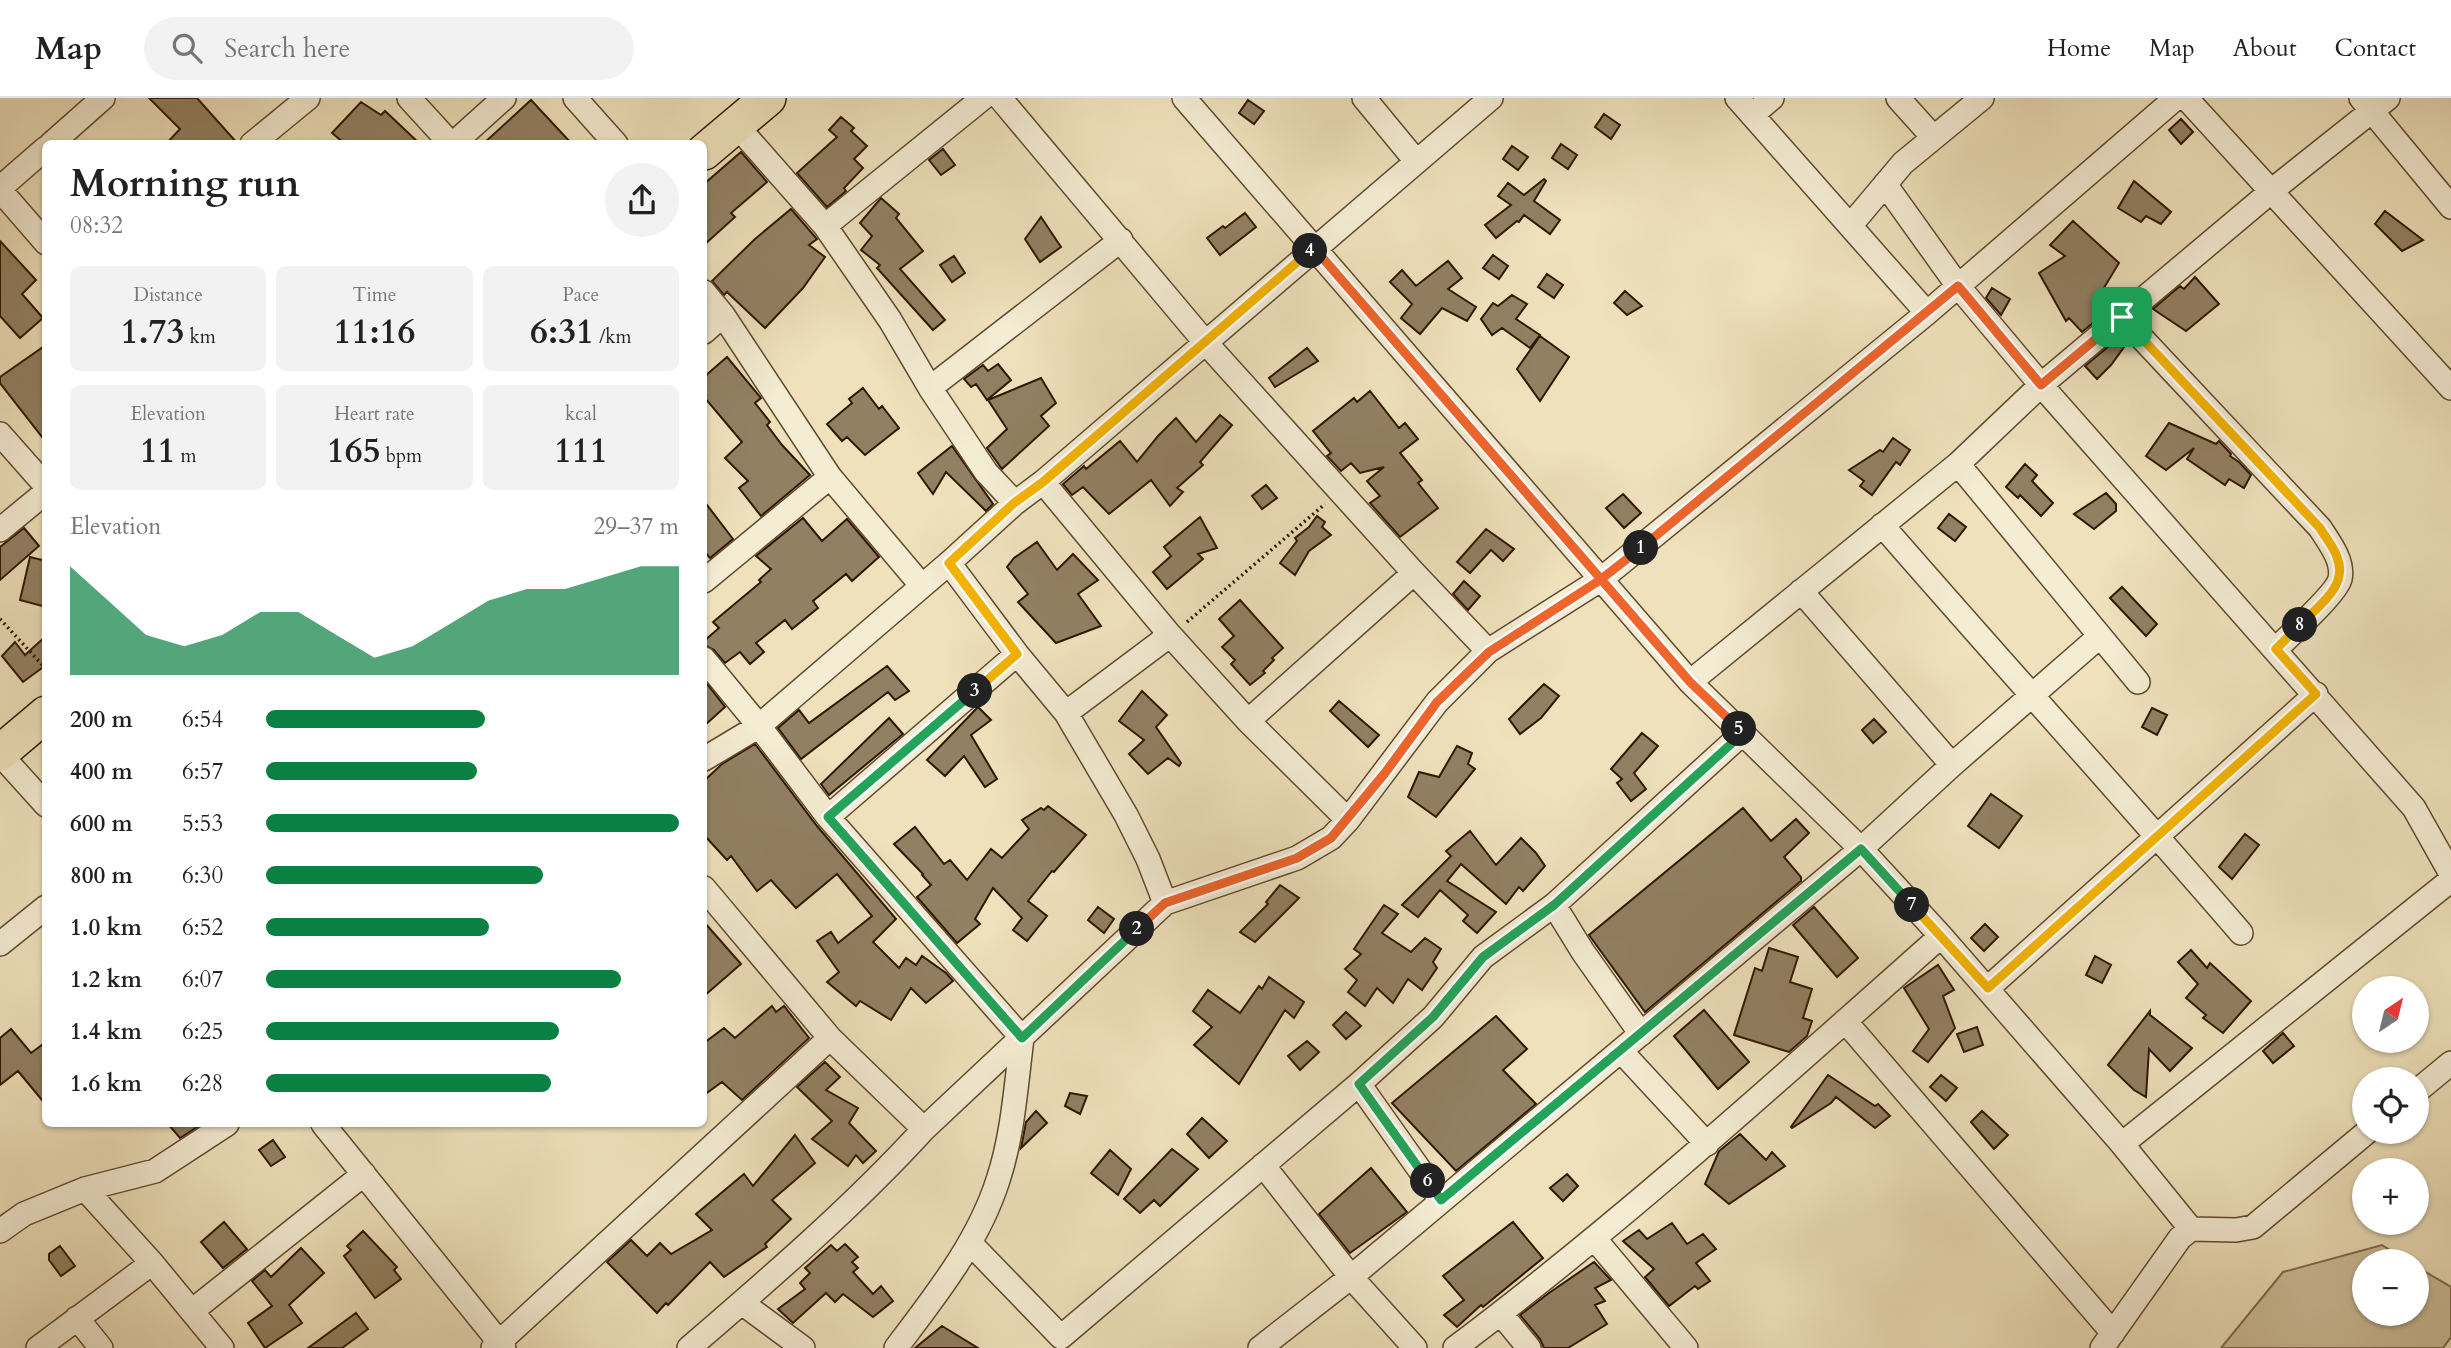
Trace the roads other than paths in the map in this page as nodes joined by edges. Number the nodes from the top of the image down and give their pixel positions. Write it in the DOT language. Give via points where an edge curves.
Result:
graph roads {
  1 [pos="103,98"];
  2 [pos="308,98"];
  3 [pos="409,98"];
  4 [pos="504,98"];
  5 [pos="575,98"];
  6 [pos="768,98"];
  7 [pos="984,98"];
  8 [pos="1000,98"];
  9 [pos="1184,98"];
  10 [pos="1364,98"];
  11 [pos="1492,98"];
  12 [pos="1737,98"];
  13 [pos="1772,98"];
  14 [pos="1898,98"];
  15 [pos="1982,98"];
  16 [pos="2176,98"];
  17 [pos="2186,98"];
  18 [pos="2373,102"];
  19 [pos="1752,116"];
  20 [pos="736,125"];
  21 [pos="1933,137"];
  22 [pos="56,140"];
  23 [pos="257,140"];
  24 [pos="448,140"];
  25 [pos="457,140"];
  26 [pos="612,140"];
  27 [pos="707,149"];
  28 [pos="42,152"];
  29 [pos="1416,161"];
  30 [pos="1885,184"];
  31 [pos="0,189"];
  32 [pos="2273,191"];
  33 [pos="2451,207"];
  34 [pos="825,226"];
  35 [pos="1850,226"];
  36 [pos="42,238"];
  37 [pos="1121,240"];
  38 [pos="1314,248"];
  39 [pos="1958,286"];
  40 [pos="707,296"];
  41 [pos="1927,313"];
  42 [pos="723,315"];
  43 [pos="2122,317"];
  44 [pos="707,329"];
  45 [pos="1205,342"];
  46 [pos="2041,385"];
  47 [pos="930,387"];
  48 [pos="2451,387"];
  49 [pos="0,433"];
  50 [pos="1958,464"];
  51 [pos="830,477"];
  52 [pos="42,481"];
  53 [pos="1043,482"];
  54 [pos="42,495"];
  55 [pos="1014,503"];
  56 [pos="1882,525"];
  57 [pos="0,530"];
  58 [pos="949,563"];
  59 [pos="1414,573"];
  60 [pos="707,579"];
  61 [pos="1600,580"];
  62 [pos="922,586"];
  63 [pos="1801,591"];
  64 [pos="1170,635"];
  65 [pos="2100,636"];
  66 [pos="2276,649"];
  67 [pos="1489,652"];
  68 [pos="1017,654"];
  69 [pos="707,663"];
  70 [pos="1690,682"];
  71 [pos="2138,682"];
  72 [pos="2316,694"];
  73 [pos="2031,697"];
  74 [pos="1066,713"];
  75 [pos="42,717"];
  76 [pos="1248,720"];
  77 [pos="759,726"];
  78 [pos="1743,733"];
  79 [pos="0,754"];
  80 [pos="707,757"];
  81 [pos="1952,765"];
  82 [pos="42,801"];
  83 [pos="828,817"];
  84 [pos="1348,820"];
  85 [pos="2158,837"];
  86 [pos="1861,849"];
  87 [pos="2451,874"];
  88 [pos="2451,880"];
  89 [pos="707,892"];
  90 [pos="1165,903"];
  91 [pos="1554,905"];
  92 [pos="42,910"];
  93 [pos="2241,933"];
  94 [pos="1941,936"];
  95 [pos="0,943"];
  96 [pos="1988,988"];
  97 [pos="1845,1021"];
  98 [pos="1641,1034"];
  99 [pos="830,1038"];
  100 [pos="1022,1038"];
  101 [pos="1621,1051"];
  102 [pos="2451,1063"];
  103 [pos="2429,1081"];
  104 [pos="1359,1084"];
  105 [pos="223,1127"];
  106 [pos="325,1127"];
  107 [pos="925,1129"];
  108 [pos="1707,1144"];
  109 [pos="2122,1144"];
  110 [pos="2353,1144"];
  111 [pos="1263,1166"];
  112 [pos="363,1174"];
  113 [pos="85,1189"];
  114 [pos="1441,1200"];
  115 [pos="2191,1229"];
  116 [pos="0,1231"];
  117 [pos="1594,1238"];
  118 [pos="970,1243"];
  119 [pos="152,1263"];
  120 [pos="1351,1278"];
  121 [pos="742,1303"];
  122 [pos="192,1311"];
  123 [pos="1501,1314"];
  124 [pos="77,1318"];
  125 [pos="2107,1340"];
  126 [pos="499,1346"];
  127 [pos="38,1348"];
  128 [pos="101,1348"];
  129 [pos="222,1348"];
  130 [pos="689,1348"];
  131 [pos="803,1348"];
  132 [pos="896,1348"];
  133 [pos="1260,1348"];
  134 [pos="1415,1348"];
  135 [pos="1455,1348"];
  136 [pos="1529,1348"];
  137 [pos="1686,1348"];
  1 -- 22 [label="street"];
  2 -- 23 [label="street"];
  3 -- 24 [label="street"];
  4 -- 25 [label="street"];
  5 -- 26 [label="street"];
  6 -- 20 [label="main road"];
  7 -- 34 [label="street"];
  8 -- 37 [label="street"];
  9 -- 38 [label="street"];
  10 -- 29 [label="street"];
  11 -- 29 [label="street"];
  12 -- 19 [label="street"];
  13 -- 19 [label="street"];
  14 -- 21 [label="street"];
  15 -- 21 [label="street"];
  16 -- 39 [label="street"];
  17 -- 32 [label="street"];
  18 -- 32 [label="street"];
  18 -- 33 [label="street"];
  19 -- 35 [label="street"];
  20 -- 27 [label="main road"];
  20 -- 34 [label="street"];
  21 -- 30 [label="street"];
  28 -- 31 [label="street"];
  29 -- 38 [label="street"];
  30 -- 35 [label="street"];
  30 -- 39 [label="street"];
  31 -- 36 [label="street"];
  32 -- 43 [label="street"];
  32 -- 48 [label="street"];
  34 -- 47 [label="street"];
  35 -- 41 [label="street"];
  37 -- 45 [label="street"];
  37 -- 47 [label="street"];
  38 -- 45 [label="street"];
  38 -- 61 [label="street"];
  39 -- 41 [label="street"];
  39 -- 46 [label="street"];
  40 -- 42 [label="street"];
  41 -- 61 [label="street"];
  42 -- 44 [label="street"];
  42 -- 51 [label="street"];
  43 -- 46 [label="street"];
  43 -- 66 [label="street" via="2320,528 2338,558 2340,578 2333,590"];
  45 -- 53 [label="street"];
  45 -- 59 [label="street"];
  46 -- 50 [label="street"];
  46 -- 66 [label="street"];
  47 -- 55 [label="street" via="986,472"];
  49 -- 52 [label="street"];
  50 -- 56 [label="street"];
  50 -- 65 [label="street"];
  51 -- 60 [label="street"];
  51 -- 62 [label="street"];
  53 -- 55 [label="street"];
  53 -- 64 [label="street"];
  54 -- 57 [label="street"];
  55 -- 58 [label="street"];
  56 -- 63 [label="street"];
  56 -- 73 [label="street"];
  58 -- 62 [label="street"];
  58 -- 68 [label="street"];
  59 -- 67 [label="street"];
  59 -- 76 [label="street"];
  61 -- 67 [label="street"];
  61 -- 70 [label="street"];
  62 -- 77 [label="street"];
  63 -- 70 [label="street"];
  63 -- 81 [label="street"];
  64 -- 74 [label="street"];
  64 -- 76 [label="street"];
  65 -- 71 [label="street"];
  65 -- 73 [label="street"];
  66 -- 72 [label="street"];
  67 -- 84 [label="street" via="1437,702"];
  68 -- 74 [label="street"];
  68 -- 83 [label="street"];
  69 -- 77 [label="street"];
  70 -- 78 [label="street"];
  72 -- 85 [label="street"];
  72 -- 87 [label="street" via="2414,808"];
  73 -- 81 [label="street"];
  73 -- 85 [label="street"];
  74 -- 90 [label="street" via="1126,815"];
  75 -- 79 [label="main road"];
  76 -- 84 [label="street"];
  77 -- 80 [label="street"];
  77 -- 83 [label="street"];
  78 -- 86 [label="street"];
  78 -- 91 [label="street"];
  79 -- 82 [label="street"];
  81 -- 86 [label="street"];
  83 -- 100 [label="street"];
  84 -- 90 [label="street" via="1331,838 1297,858"];
  85 -- 93 [label="street"];
  85 -- 96 [label="street"];
  86 -- 94 [label="street"];
  86 -- 98 [label="street"];
  88 -- 109 [label="street"];
  89 -- 99 [label="street"];
  90 -- 100 [label="street"];
  91 -- 98 [label="street"];
  91 -- 104 [label="street" via="1483,957 1426,1025"];
  92 -- 95 [label="street"];
  94 -- 96 [label="street"];
  94 -- 97 [label="street"];
  96 -- 109 [label="street"];
  97 -- 108 [label="street"];
  97 -- 125 [label="street"];
  98 -- 101 [label="street"];
  99 -- 107 [label="street"];
  99 -- 126 [label="street"];
  100 -- 107 [label="street"];
  100 -- 118 [label="street" via="1012,1119 998,1181"];
  101 -- 108 [label="street"];
  101 -- 114 [label="street"];
  102 -- 103 [label="street"];
  104 -- 111 [label="street"];
  104 -- 114 [label="street"];
  105 -- 113 [label="street" via="155,1171"];
  106 -- 112 [label="street"];
  107 -- 121 [label="street"];
  108 -- 117 [label="street"];
  109 -- 115 [label="street"];
  110 -- 115 [label="street" via="2253,1227"];
  111 -- 118 [label="street" via="1062,1337"];
  111 -- 120 [label="street"];
  112 -- 122 [label="street"];
  112 -- 126 [label="street"];
  113 -- 116 [label="street" via="24,1214"];
  113 -- 119 [label="street"];
  114 -- 120 [label="street"];
  115 -- 125 [label="street" via="2179,1238"];
  117 -- 123 [label="street"];
  117 -- 137 [label="street"];
  118 -- 132 [label="street"];
  119 -- 122 [label="street"];
  119 -- 124 [label="street"];
  120 -- 133 [label="street"];
  120 -- 134 [label="street"];
  121 -- 130 [label="street"];
  121 -- 131 [label="street"];
  122 -- 129 [label="street"];
  123 -- 135 [label="street"];
  123 -- 136 [label="street"];
  124 -- 127 [label="street"];
  124 -- 128 [label="street"];
}
